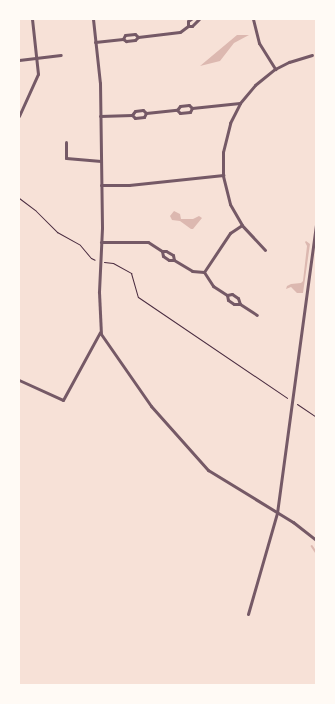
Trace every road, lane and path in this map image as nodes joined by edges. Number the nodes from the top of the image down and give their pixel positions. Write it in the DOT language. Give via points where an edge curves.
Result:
graph roads {
  1 [pos="32,19"];
  2 [pos="93,19"];
  3 [pos="191,19"];
  4 [pos="200,19"];
  5 [pos="253,19"];
  6 [pos="188,26"];
  7 [pos="138,37"];
  8 [pos="123,39"];
  9 [pos="96,42"];
  10 [pos="61,55"];
  11 [pos="312,55"];
  12 [pos="36,58"];
  13 [pos="19,60"];
  14 [pos="275,69"];
  15 [pos="240,103"];
  16 [pos="192,108"];
  17 [pos="177,110"];
  18 [pos="146,113"];
  19 [pos="132,115"];
  20 [pos="19,116"];
  21 [pos="100,116"];
  22 [pos="66,142"];
  23 [pos="101,161"];
  24 [pos="223,175"];
  25 [pos="101,185"];
  26 [pos="19,198"];
  27 [pos="316,223"];
  28 [pos="242,225"];
  29 [pos="101,242"];
  30 [pos="265,250"];
  31 [pos="162,252"];
  32 [pos="174,260"];
  33 [pos="100,261"];
  34 [pos="204,272"];
  35 [pos="257,315"];
  36 [pos="100,332"];
  37 [pos="19,380"];
  38 [pos="293,402"];
  39 [pos="316,417"];
  40 [pos="277,513"];
  41 [pos="316,540"];
  42 [pos="248,614"];
  1 -- 12 [label="street"];
  2 -- 9 [label="street"];
  3 -- 6 [label="street"];
  4 -- 6 [label="street" via="192,26"];
  5 -- 14 [label="street" via="260,44"];
  6 -- 7 [label="street" via="180,32"];
  7 -- 8 [label="street" via="135,40"];
  7 -- 8 [label="street" via="135,34 125,35"];
  8 -- 9 [label="street"];
  9 -- 21 [label="street"];
  10 -- 12 [label="street"];
  11 -- 14 [label="street"];
  12 -- 13 [label="street"];
  12 -- 20 [label="street" via="38,74"];
  14 -- 15 [label="street" via="255,84"];
  15 -- 16 [label="street"];
  15 -- 24 [label="street" via="230,123 223,152"];
  16 -- 17 [label="street" via="189,105 180,106"];
  16 -- 17 [label="street" via="190,112 180,113"];
  17 -- 18 [label="street"];
  18 -- 19 [label="street" via="143,110 134,111"];
  18 -- 19 [label="street" via="140,118"];
  19 -- 21 [label="street"];
  21 -- 23 [label="street"];
  22 -- 23 [label="street" via="66,158"];
  23 -- 25 [label="street"];
  24 -- 25 [label="street" via="129,185"];
  24 -- 28 [label="street" via="230,204"];
  25 -- 29 [label="street"];
  26 -- 33 [label="path" via="57,232 80,245 92,259"];
  27 -- 38 [label="street"];
  28 -- 30 [label="street"];
  28 -- 34 [label="street" via="230,233"];
  29 -- 31 [label="street" via="145,241"];
  29 -- 33 [label="street"];
  31 -- 32 [label="street" via="163,256"];
  31 -- 32 [label="street" via="166,251 173,255"];
  32 -- 34 [label="street" via="192,271"];
  33 -- 36 [label="street"];
  33 -- 38 [label="path" via="113,263 130,273 138,297"];
  34 -- 35 [label="street" via="213,286 227,295 228,300"];
  36 -- 37 [label="street" via="63,400"];
  36 -- 40 [label="street" via="151,406 201,463 214,475"];
  38 -- 39 [label="path"];
  38 -- 40 [label="street"];
  40 -- 41 [label="street"];
  40 -- 42 [label="street"];
}
